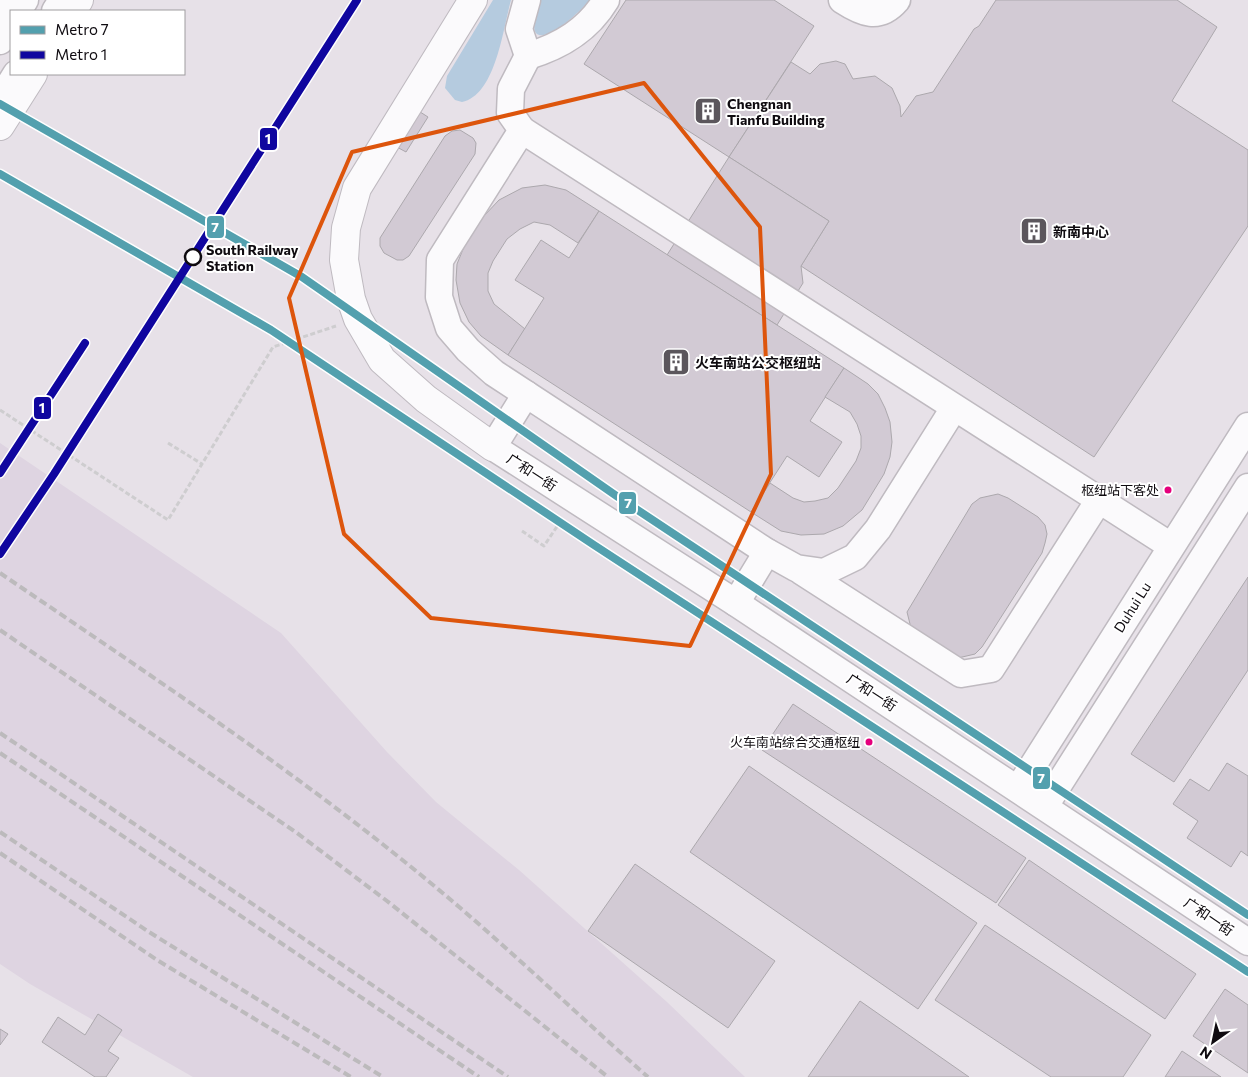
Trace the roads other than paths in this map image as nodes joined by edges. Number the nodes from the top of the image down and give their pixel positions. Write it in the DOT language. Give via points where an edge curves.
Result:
graph roads {
  1 [pos="3,0"];
  2 [pos="473,0"];
  3 [pos="527,0"];
  4 [pos="606,0"];
  5 [pos="842,0"];
  6 [pos="897,0"];
  7 [pos="0,5"];
  8 [pos="10,25"];
  9 [pos="0,41"];
  10 [pos="528,56"];
  11 [pos="15,75"];
  12 [pos="32,75"];
  13 [pos="0,100"];
  14 [pos="0,126"];
  15 [pos="522,130"];
  16 [pos="526,394"];
  17 [pos="954,408"];
  18 [pos="1248,426"];
  19 [pos="492,447"];
  20 [pos="1248,486"];
  21 [pos="1099,500"];
  22 [pos="1171,546"];
  23 [pos="767,552"];
  24 [pos="796,568"];
  25 [pos="736,602"];
  26 [pos="1018,789"];
  27 [pos="1045,806"];
  28 [pos="1248,942"];
  1 -- 7 [label="main road"];
  2 -- 19 [label="main road" via="357,188 346,228 344,260 358,319 382,360 426,399"];
  3 -- 10 [label="street" via="519,29"];
  4 -- 10 [label="street" via="565,42"];
  5 -- 6 [label="street" via="862,13 879,12"];
  8 -- 9 [label="street"];
  10 -- 15 [label="street" via="511,89 510,113"];
  11 -- 13 [label="street"];
  12 -- 14 [label="main road"];
  15 -- 16 [label="street" via="440,260 439,297 449,328 468,350 494,373"];
  15 -- 17 [label="street"];
  16 -- 19 [label="street"];
  16 -- 23 [label="street"];
  17 -- 21 [label="street"];
  17 -- 24 [label="street" via="878,529 855,557 824,572"];
  18 -- 22 [label="street, Duhui Lu"];
  19 -- 25 [label="street, 广和一街"];
  20 -- 27 [label="street"];
  21 -- 22 [label="street"];
  21 -- 24 [label="street" via="991,669 961,674"];
  22 -- 26 [label="street, Duhui Lu"];
  23 -- 24 [label="street"];
  23 -- 25 [label="street"];
  25 -- 26 [label="street, 广和一街"];
  26 -- 27 [label="street, 广和一街"];
  27 -- 28 [label="street, 广和一街"];
}
